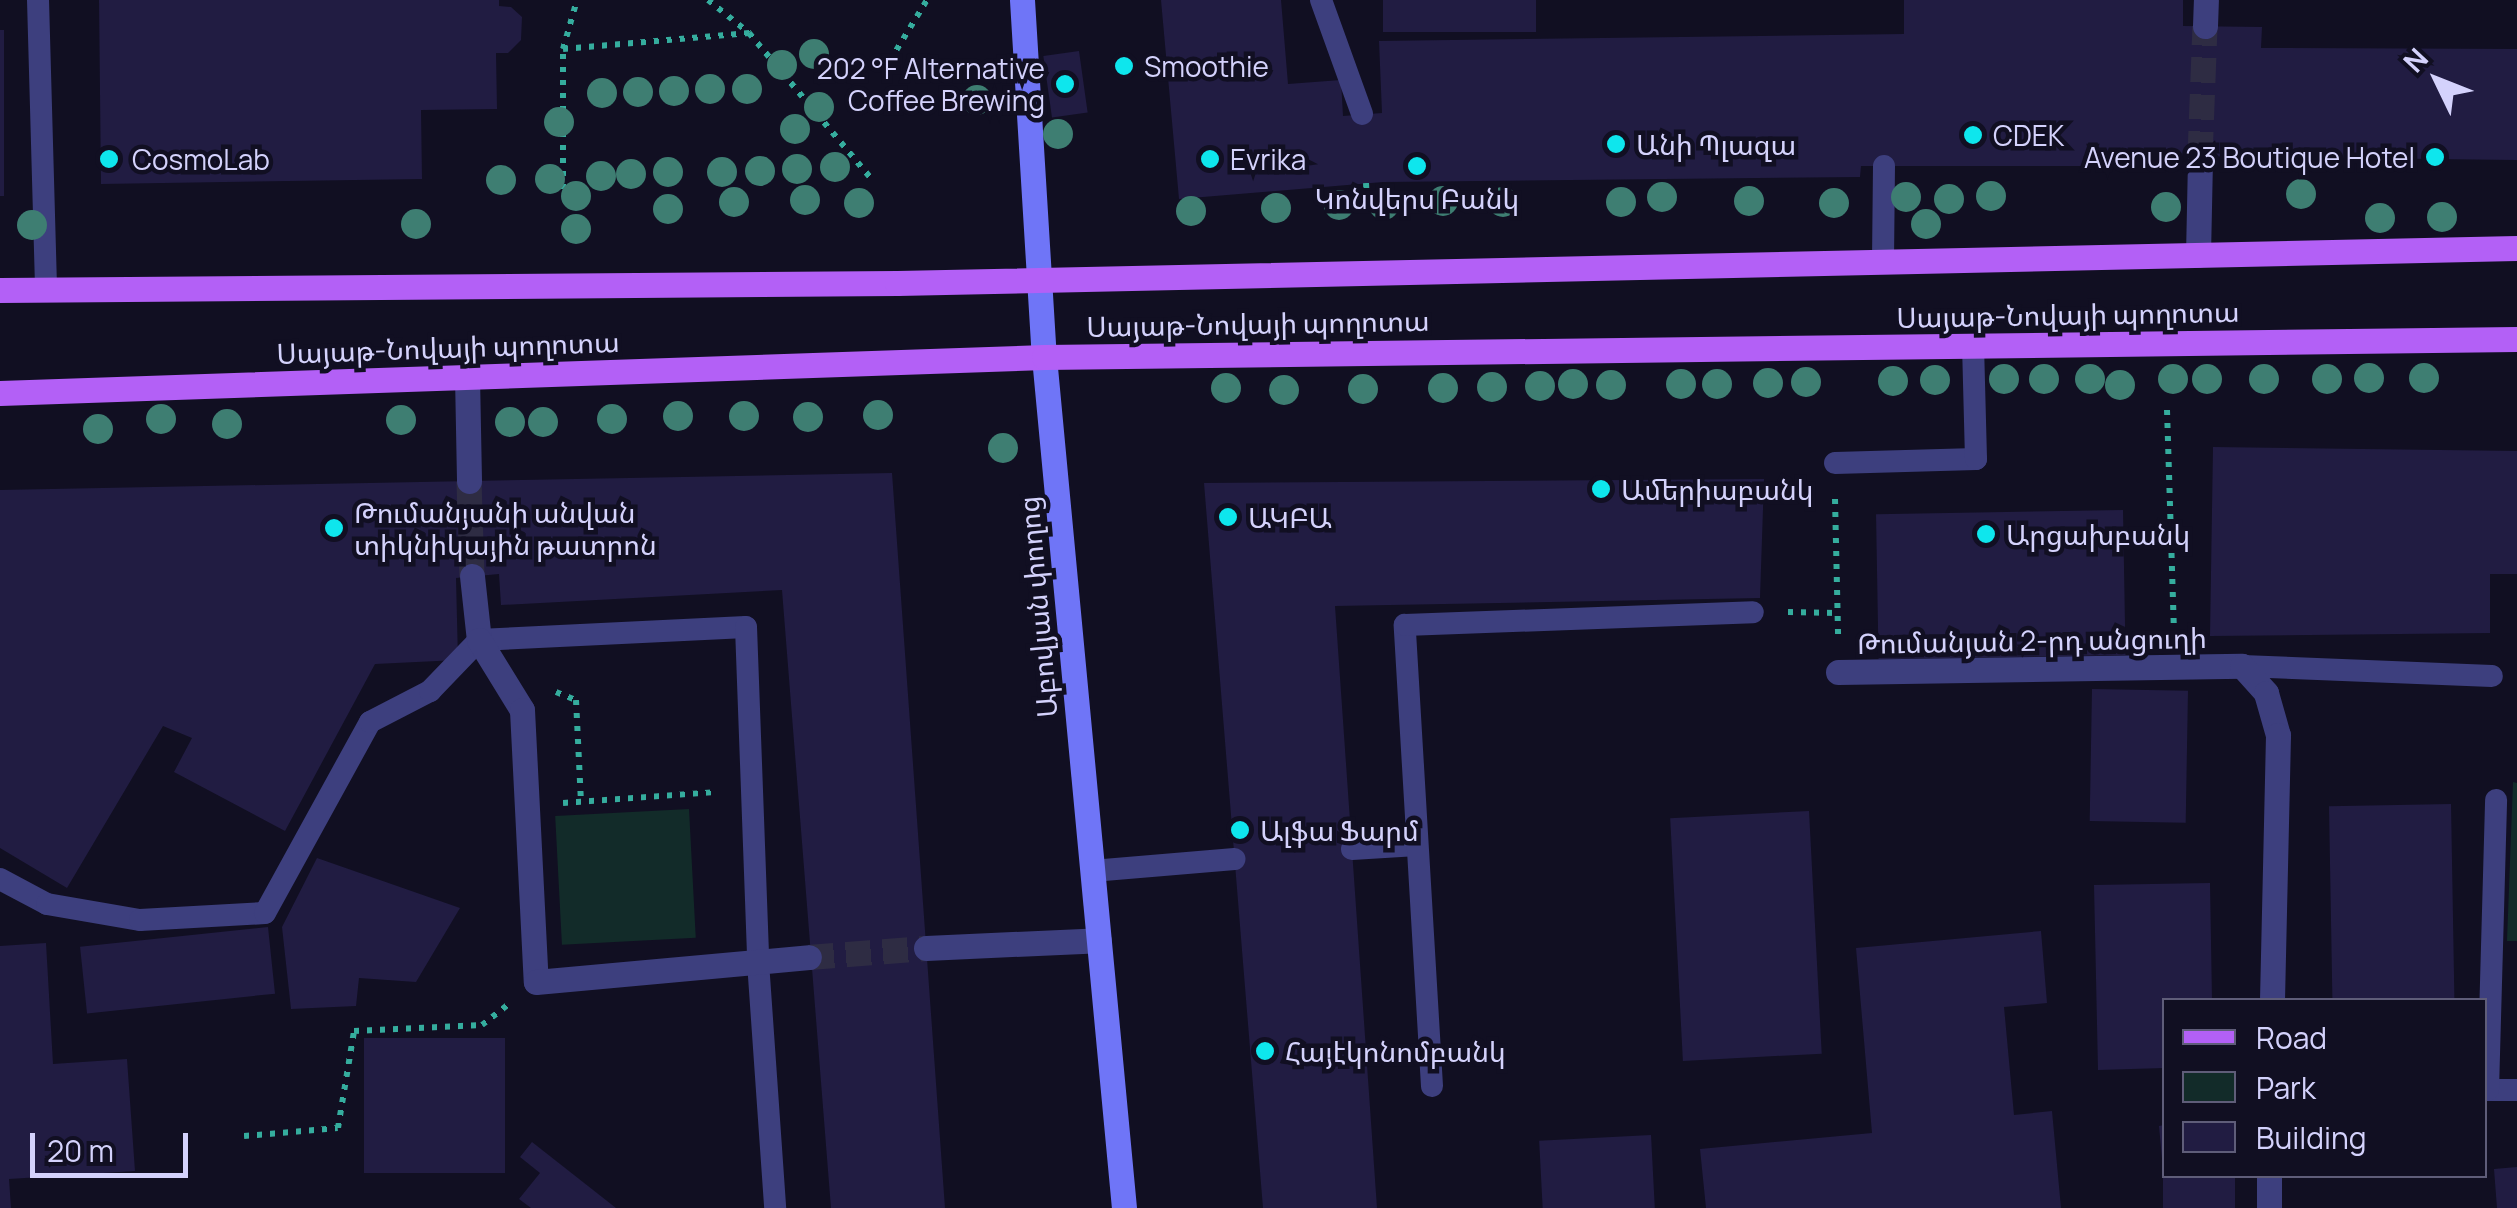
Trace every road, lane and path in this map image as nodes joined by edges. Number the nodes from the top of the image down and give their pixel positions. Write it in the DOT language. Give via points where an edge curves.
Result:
graph roads {
  1 [pos="38,0"];
  2 [pos="577,0"];
  3 [pos="708,0"];
  4 [pos="927,0"];
  5 [pos="1022,0"];
  6 [pos="1321,0"];
  7 [pos="2206,0"];
  8 [pos="2205,26"];
  9 [pos="749,33"];
  10 [pos="562,49"];
  11 [pos="883,72"];
  12 [pos="1362,114"];
  13 [pos="2200,156"];
  14 [pos="1884,166"];
  15 [pos="870,178"];
  16 [pos="1366,183"];
  17 [pos="563,189"];
  18 [pos="1367,203"];
  19 [pos="2517,248"];
  20 [pos="2198,255"];
  21 [pos="1883,261"];
  22 [pos="1038,279"];
  23 [pos="0,290"];
  24 [pos="46,290"];
  25 [pos="2517,339"];
  26 [pos="1972,345"];
  27 [pos="1044,357"];
  28 [pos="467,376"];
  29 [pos="0,393"];
  30 [pos="2167,410"];
  31 [pos="1835,463"];
  32 [pos="469,481"];
  33 [pos="472,576"];
  34 [pos="1754,612"];
  35 [pos="1837,613"];
  36 [pos="479,640"];
  37 [pos="2242,666"];
  38 [pos="2175,668"];
  39 [pos="1838,672"];
  40 [pos="2492,676"];
  41 [pos="753,790"];
  42 [pos="2496,800"];
  43 [pos="527,805"];
  44 [pos="1417,844"];
  45 [pos="1352,849"];
  46 [pos="1234,859"];
  47 [pos="1092,871"];
  48 [pos="0,879"];
  49 [pos="1099,940"];
  50 [pos="926,948"];
  51 [pos="809,956"];
  52 [pos="758,962"];
  53 [pos="536,982"];
  54 [pos="2505,982"];
  55 [pos="2272,998"];
  56 [pos="2487,1084"];
  57 [pos="1432,1086"];
  58 [pos="2487,1090"];
  59 [pos="2517,1090"];
  60 [pos="244,1136"];
  61 [pos="2269,1178"];
  62 [pos="775,1208"];
  63 [pos="1124,1208"];
  64 [pos="2269,1208"];
  1 -- 24 [label="lane"];
  2 -- 10 [label="path"];
  3 -- 9 [label="path"];
  4 -- 11 [label="path"];
  5 -- 22 [label="main road, Աբովյան փողոց"];
  6 -- 12 [label="lane"];
  7 -- 8 [label="street"];
  9 -- 10 [label="path"];
  9 -- 15 [label="path"];
  10 -- 17 [label="path"];
  13 -- 20 [label="street"];
  14 -- 21 [label="lane"];
  16 -- 18 [label="path"];
  19 -- 20 [label="main road, Սայաթ-Նովայի պողոտա"];
  20 -- 21 [label="main road, Սայաթ-Նովայի պողոտա"];
  21 -- 22 [label="main road, Սայաթ-Նովայի պողոտա"];
  22 -- 24 [label="main road, Սայաթ-Նովայի պողոտա"];
  22 -- 27 [label="main road, Աբովյան փողոց"];
  23 -- 24 [label="main road, Սայաթ-Նովայի պողոտա"];
  25 -- 26 [label="main road, Սայաթ-Նովայի պողոտա"];
  26 -- 27 [label="main road, Սայաթ-Նովայի պողոտա"];
  26 -- 31 [label="lane" via="1976,458"];
  27 -- 28 [label="main road, Սայաթ-Նովայի պողոտա"];
  27 -- 47 [label="main road, Աբովյան փողոց"];
  28 -- 29 [label="main road, Սայաթ-Նովայի պողոտա"];
  28 -- 32 [label="street"];
  30 -- 38 [label="path"];
  31 -- 35 [label="path"];
  33 -- 36 [label="street"];
  34 -- 35 [label="path"];
  34 -- 44 [label="lane" via="1405,625"];
  35 -- 39 [label="path"];
  36 -- 41 [label="lane" via="746,627"];
  36 -- 43 [label="street" via="522,710"];
  36 -- 48 [label="lane" via="430,691 370,722 265,913 140,920 47,904"];
  37 -- 38 [label="street, Թումանյան 2-րդ անցուղի"];
  37 -- 40 [label="lane"];
  37 -- 55 [label="street, Թումանյան 2-րդ անցուղի" via="2266,694 2278,735"];
  38 -- 39 [label="street, Թումանյան 2-րդ անցուղի"];
  41 -- 43 [label="path"];
  41 -- 52 [label="lane"];
  42 -- 54 [label="lane"];
  43 -- 53 [label="street"];
  44 -- 45 [label="lane"];
  44 -- 57 [label="lane"];
  46 -- 47 [label="lane"];
  47 -- 49 [label="main road, Աբովյան փողոց"];
  49 -- 50 [label="street"];
  49 -- 63 [label="main road, Աբովյան փողոց"];
  51 -- 52 [label="street"];
  52 -- 53 [label="street"];
  52 -- 62 [label="lane"];
  53 -- 60 [label="path" via="482,1026 354,1031 338,1128"];
  54 -- 56 [label="lane"];
  58 -- 59 [label="lane"];
  61 -- 64 [label="street"];
}
